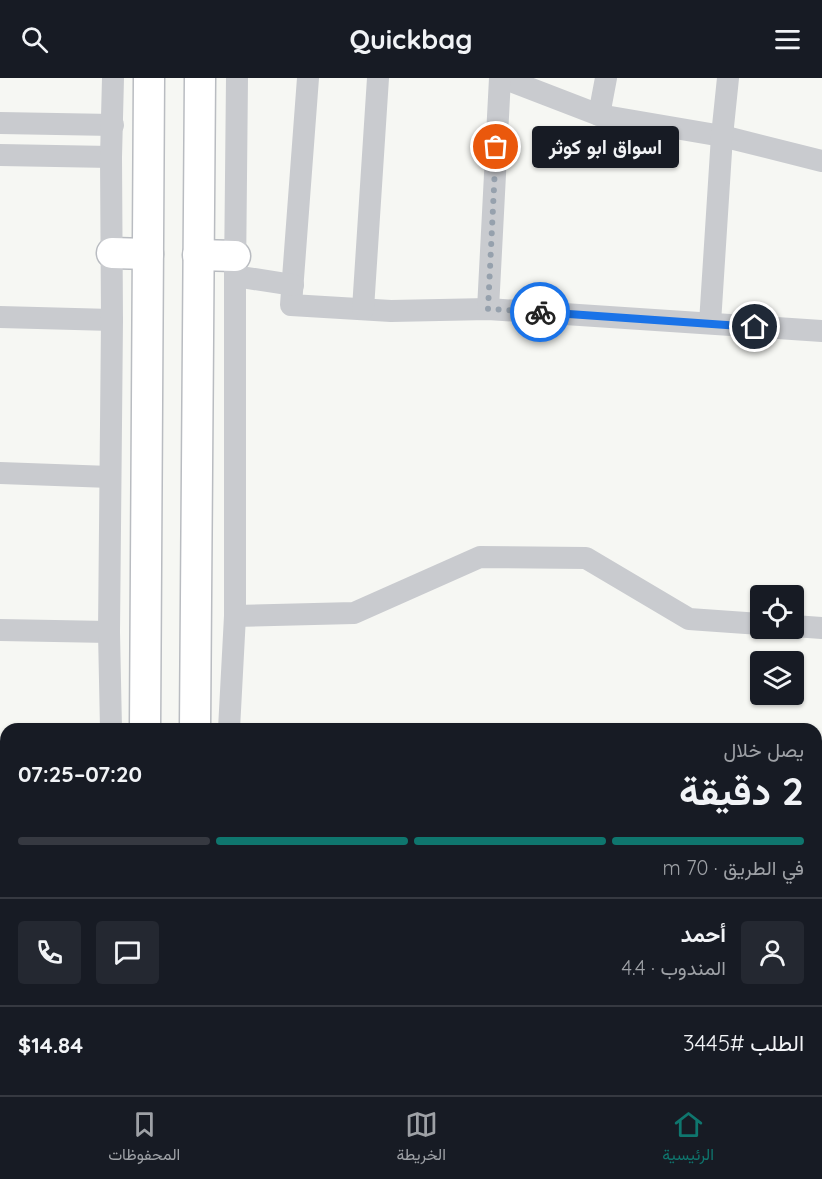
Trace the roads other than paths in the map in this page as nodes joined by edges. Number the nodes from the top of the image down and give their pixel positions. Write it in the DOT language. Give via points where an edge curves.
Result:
graph roads {
  1 [pos="113,78"];
  2 [pos="150,78"];
  3 [pos="200,78"];
  4 [pos="237,78"];
  5 [pos="308,78"];
  6 [pos="378,78"];
  7 [pos="501,78"];
  8 [pos="606,78"];
  9 [pos="728,78"];
  10 [pos="599,115"];
  11 [pos="0,123"];
  12 [pos="65,124"];
  13 [pos="113,125"];
  14 [pos="722,136"];
  15 [pos="0,155"];
  16 [pos="64,156"];
  17 [pos="111,157"];
  18 [pos="822,161"];
  19 [pos="112,253"];
  20 [pos="148,254"];
  21 [pos="198,255"];
  22 [pos="235,266"];
  23 [pos="293,285"];
  24 [pos="363,309"];
  25 [pos="488,309"];
  26 [pos="0,317"];
  27 [pos="112,320"];
  28 [pos="710,323"];
  29 [pos="822,325"];
  30 [pos="822,331"];
  31 [pos="0,473"];
  32 [pos="110,477"];
  33 [pos="236,616"];
  34 [pos="750,623"];
  35 [pos="804,627"];
  36 [pos="822,628"];
  37 [pos="0,630"];
  38 [pos="109,633"];
  39 [pos="111,723"];
  40 [pos="145,723"];
  41 [pos="195,723"];
  42 [pos="229,723"];
  1 -- 13 [label="street"];
  2 -- 20 [label="main road"];
  3 -- 21 [label="main road"];
  4 -- 22 [label="street"];
  5 -- 23 [label="street"];
  6 -- 24 [label="street"];
  7 -- 10 [label="street"];
  7 -- 25 [label="street"];
  8 -- 10 [label="street"];
  9 -- 14 [label="street"];
  10 -- 14 [label="street"];
  11 -- 12 [label="street"];
  12 -- 13 [label="street"];
  12 -- 16 [label="street"];
  13 -- 17 [label="street"];
  14 -- 18 [label="street"];
  14 -- 28 [label="street"];
  15 -- 16 [label="street"];
  16 -- 17 [label="street"];
  17 -- 19 [label="street"];
  19 -- 20 [label="main road"];
  19 -- 27 [label="street"];
  20 -- 40 [label="main road"];
  21 -- 22 [label="main road"];
  21 -- 41 [label="main road"];
  22 -- 23 [label="street"];
  22 -- 33 [label="street"];
  23 -- 24 [label="street" via="291,306"];
  24 -- 25 [label="street"];
  25 -- 28 [label="street"];
  26 -- 27 [label="street"];
  27 -- 32 [label="street"];
  28 -- 30 [label="street"];
  29 -- 30 [label="street"];
  31 -- 32 [label="street"];
  32 -- 38 [label="street"];
  33 -- 34 [label="street" via="354,613 480,557 586,558 689,619"];
  33 -- 42 [label="street"];
  35 -- 36 [label="street"];
  37 -- 38 [label="street"];
  38 -- 39 [label="street"];
}
